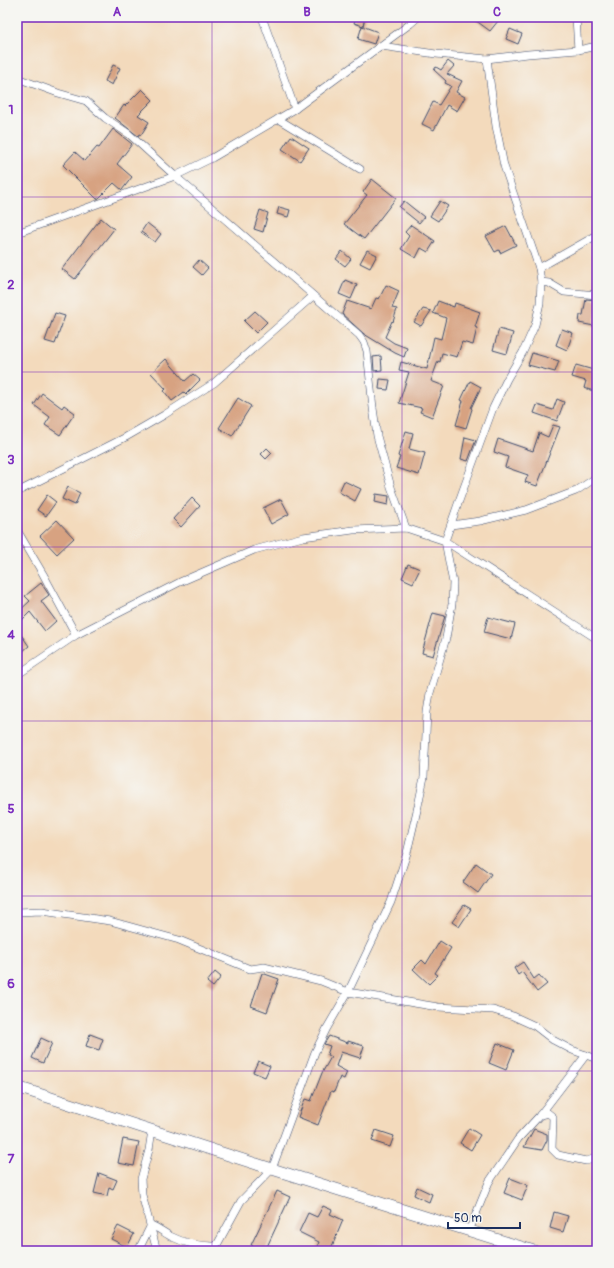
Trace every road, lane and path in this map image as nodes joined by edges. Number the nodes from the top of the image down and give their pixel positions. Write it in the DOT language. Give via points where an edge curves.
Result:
graph roads {
  1 [pos="262,17"];
  2 [pos="418,17"];
  3 [pos="576,17"];
  4 [pos="381,46"];
  5 [pos="597,46"];
  6 [pos="578,50"];
  7 [pos="486,59"];
  8 [pos="17,78"];
  9 [pos="295,110"];
  10 [pos="278,119"];
  11 [pos="360,169"];
  12 [pos="174,176"];
  13 [pos="17,233"];
  14 [pos="597,235"];
  15 [pos="539,268"];
  16 [pos="541,282"];
  17 [pos="597,295"];
  18 [pos="313,296"];
  19 [pos="597,476"];
  20 [pos="17,492"];
  21 [pos="451,525"];
  22 [pos="406,528"];
  23 [pos="17,530"];
  24 [pos="445,542"];
  25 [pos="76,635"];
  26 [pos="597,639"];
  27 [pos="17,675"];
  28 [pos="17,912"];
  29 [pos="348,992"];
  30 [pos="586,1055"];
  31 [pos="597,1059"];
  32 [pos="17,1087"];
  33 [pos="540,1115"];
  34 [pos="152,1130"];
  35 [pos="597,1158"];
  36 [pos="272,1169"];
  37 [pos="151,1225"];
  38 [pos="469,1230"];
  39 [pos="138,1251"];
  40 [pos="157,1251"];
  41 [pos="212,1251"];
  42 [pos="534,1251"];
  1 -- 9 [label="street"];
  2 -- 4 [label="street"];
  3 -- 6 [label="street"];
  4 -- 7 [label="street"];
  4 -- 9 [label="street"];
  5 -- 6 [label="street"];
  6 -- 7 [label="street"];
  7 -- 15 [label="street" via="504,166"];
  8 -- 12 [label="street" via="86,101 129,134"];
  9 -- 10 [label="street"];
  10 -- 11 [label="street"];
  10 -- 12 [label="street" via="212,158"];
  12 -- 13 [label="street"];
  12 -- 18 [label="street"];
  14 -- 15 [label="street"];
  15 -- 16 [label="street"];
  16 -- 17 [label="street" via="549,283 564,292"];
  16 -- 21 [label="street" via="535,325 493,408"];
  18 -- 20 [label="street" via="214,383 126,437"];
  18 -- 22 [label="street" via="364,342 377,436"];
  19 -- 21 [label="street" via="576,491 526,510"];
  21 -- 24 [label="street"];
  22 -- 24 [label="street"];
  22 -- 25 [label="street" via="353,530 303,537 254,550 180,582"];
  23 -- 25 [label="street"];
  24 -- 26 [label="street"];
  24 -- 29 [label="street" via="453,583 452,604 446,638 430,693 424,777 418,806 407,853 391,902"];
  25 -- 27 [label="street"];
  28 -- 29 [label="street" via="42,911 110,920 179,940 250,969 264,967 321,981"];
  29 -- 30 [label="street" via="438,1007 493,1010 535,1026 553,1040"];
  29 -- 36 [label="street" via="315,1052"];
  30 -- 31 [label="street"];
  30 -- 33 [label="street"];
  32 -- 34 [label="street"];
  33 -- 35 [label="street" via="548,1113 553,1117 552,1148 558,1155 586,1161"];
  33 -- 38 [label="street" via="518,1139 489,1182"];
  34 -- 36 [label="street"];
  34 -- 37 [label="street" via="150,1150 141,1179 142,1195"];
  36 -- 38 [label="street"];
  36 -- 41 [label="street" via="241,1201"];
  37 -- 39 [label="street"];
  37 -- 40 [label="street"];
  37 -- 41 [label="street" via="169,1236 197,1246 213,1246"];
  38 -- 42 [label="street"];
}
